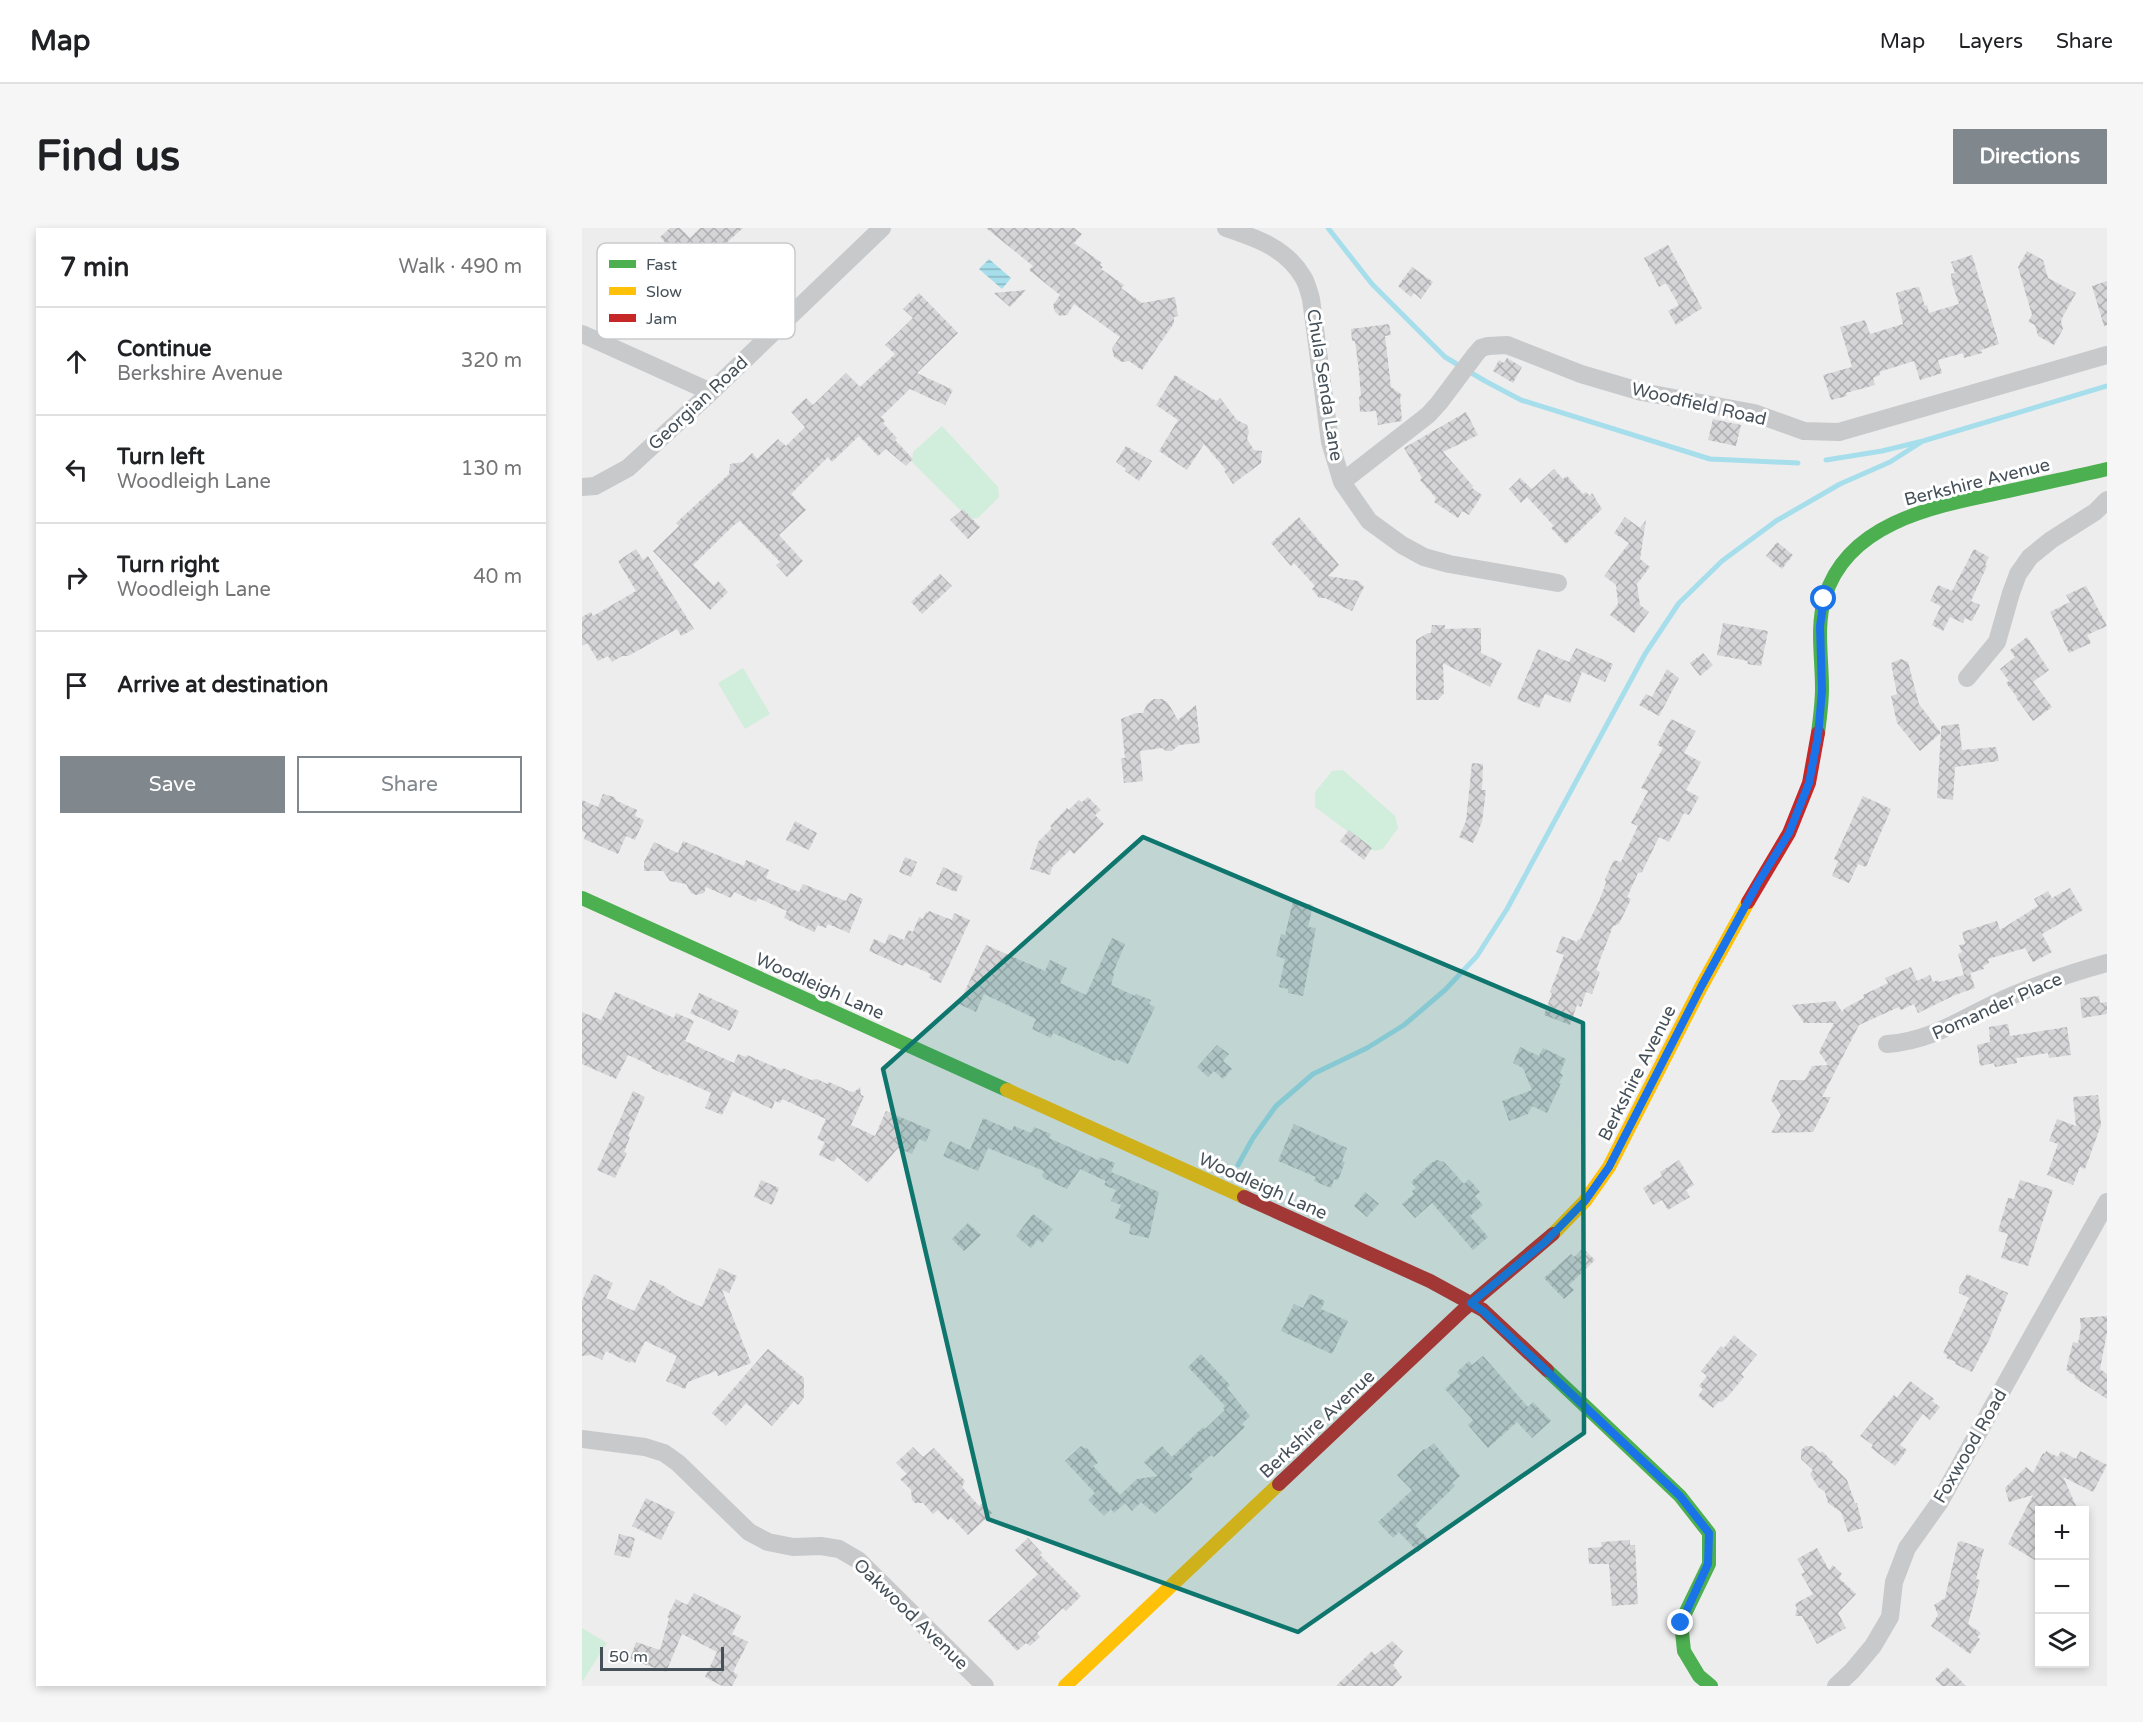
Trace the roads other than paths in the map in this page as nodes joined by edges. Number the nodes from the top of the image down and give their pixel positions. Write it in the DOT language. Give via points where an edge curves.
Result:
graph roads {
  1 [pos="882,228"];
  2 [pos="1226,228"];
  3 [pos="795,311"];
  4 [pos="582,334"];
  5 [pos="766,339"];
  6 [pos="2107,355"];
  7 [pos="711,392"];
  8 [pos="2107,469"];
  9 [pos="1342,482"];
  10 [pos="582,487"];
  11 [pos="2107,500"];
  12 [pos="1558,583"];
  13 [pos="1967,678"];
  14 [pos="582,898"];
  15 [pos="2107,963"];
  16 [pos="1887,1044"];
  17 [pos="2107,1202"];
  18 [pos="1471,1303"];
  19 [pos="582,1439"];
  20 [pos="985,1686"];
  21 [pos="1065,1686"];
  22 [pos="1711,1686"];
  23 [pos="1836,1686"];
  1 -- 3 [label="street, Georgian Road"];
  2 -- 9 [label="street, Chula Senda Lane" via="1262,240 1284,254 1304,278 1311,299 1330,442"];
  4 -- 7 [label="street"];
  5 -- 7 [label="street, Georgian Road"];
  6 -- 9 [label="street, Woodfield Road" via="1839,432 1822,433 1804,431 1755,413 1642,392 1581,375 1498,344 1481,348 1428,415"];
  7 -- 10 [label="street, Georgian Road" via="628,468 595,486"];
  8 -- 18 [label="street, Berkshire Avenue" via="1944,505 1898,520 1845,558 1824,599 1818,736 1809,783 1789,833 1701,987 1609,1167 1585,1201 1544,1243"];
  9 -- 12 [label="street, Chula Senda Lane" via="1369,521 1424,557"];
  11 -- 13 [label="street" via="2030,557 2011,592 1997,642"];
  14 -- 18 [label="street, Woodleigh Lane" via="1430,1281"];
  15 -- 16 [label="street, Pomander Place" via="2010,996 1933,1035 1908,1043"];
  17 -- 23 [label="street, Foxwood Road" via="1939,1503 1906,1548 1894,1582 1890,1617 1873,1646"];
  18 -- 21 [label="street, Berkshire Avenue"];
  18 -- 22 [label="street, Woodleigh Lane" via="1680,1496 1709,1533 1708,1564 1681,1623 1684,1651 1699,1676"];
  19 -- 20 [label="street, Oakwood Avenue" via="664,1453 749,1532 768,1542 793,1547 838,1549 858,1560"];
}
